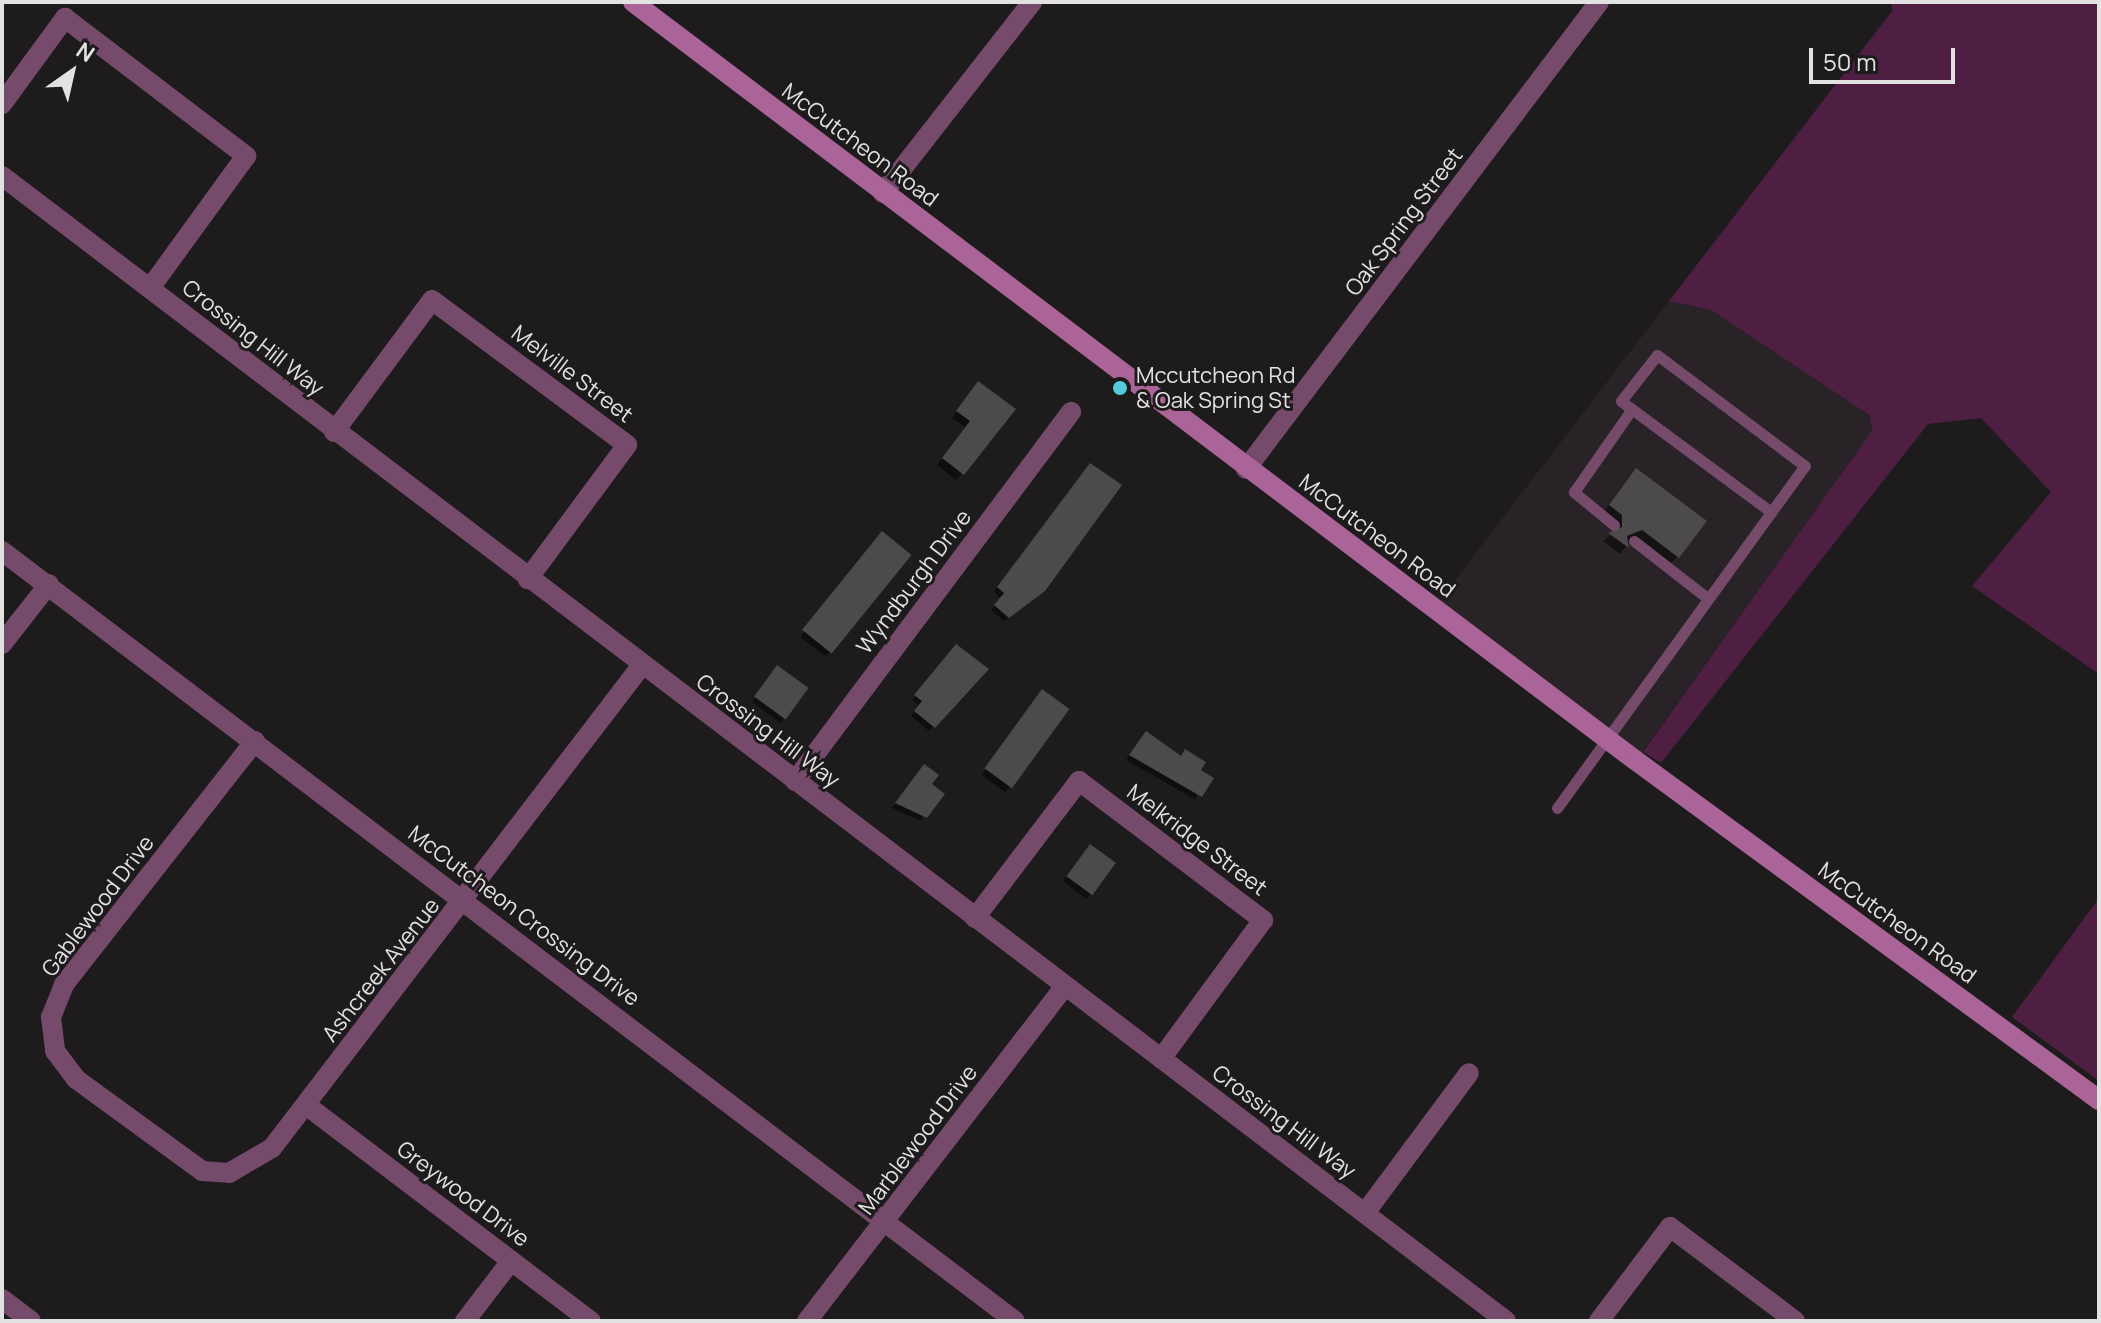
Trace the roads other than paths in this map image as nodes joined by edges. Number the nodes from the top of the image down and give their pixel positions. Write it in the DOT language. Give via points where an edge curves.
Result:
graph roads {
  1 [pos="633,2"];
  2 [pos="1032,2"];
  3 [pos="1599,2"];
  4 [pos="2,104"];
  5 [pos="2,176"];
  6 [pos="883,193"];
  7 [pos="150,288"];
  8 [pos="1632,409"];
  9 [pos="1071,412"];
  10 [pos="334,432"];
  11 [pos="1246,469"];
  12 [pos="1771,512"];
  13 [pos="1614,525"];
  14 [pos="1634,541"];
  15 [pos="2,551"];
  16 [pos="528,579"];
  17 [pos="49,584"];
  18 [pos="1706,597"];
  19 [pos="2,644"];
  20 [pos="642,665"];
  21 [pos="1605,737"];
  22 [pos="255,741"];
  23 [pos="795,781"];
  24 [pos="1557,808"];
  25 [pos="465,901"];
  26 [pos="975,918"];
  27 [pos="1065,986"];
  28 [pos="1161,1059"];
  29 [pos="1469,1073"];
  30 [pos="2099,1100"];
  31 [pos="306,1105"];
  32 [pos="229,1173"];
  33 [pos="1365,1213"];
  34 [pos="885,1223"];
  35 [pos="511,1261"];
  36 [pos="2,1299"];
  37 [pos="31,1321"];
  38 [pos="465,1321"];
  39 [pos="591,1321"];
  40 [pos="807,1321"];
  41 [pos="1015,1321"];
  42 [pos="1506,1321"];
  43 [pos="1599,1321"];
  44 [pos="1795,1321"];
  1 -- 6 [label="main road, McCutcheon Road"];
  2 -- 6 [label="street"];
  3 -- 11 [label="street, Oak Spring Street"];
  4 -- 7 [label="street" via="65,18 246,156"];
  5 -- 7 [label="street, Crossing Hill Way"];
  6 -- 11 [label="main road, McCutcheon Road"];
  7 -- 10 [label="street, Crossing Hill Way"];
  8 -- 12 [label="lane"];
  8 -- 12 [label="lane" via="1621,401 1657,355 1805,466"];
  8 -- 13 [label="lane" via="1574,492"];
  9 -- 23 [label="street, Wyndburgh Drive"];
  10 -- 16 [label="street, Crossing Hill Way"];
  10 -- 16 [label="street, Melville Street" via="432,300 627,445"];
  11 -- 21 [label="main road, McCutcheon Road"];
  12 -- 18 [label="lane"];
  14 -- 18 [label="lane"];
  15 -- 17 [label="street, McCutcheon Crossing Drive"];
  16 -- 20 [label="street, Crossing Hill Way"];
  17 -- 19 [label="street"];
  17 -- 22 [label="street, McCutcheon Crossing Drive"];
  18 -- 21 [label="lane"];
  20 -- 23 [label="street, Crossing Hill Way"];
  20 -- 25 [label="street, Ashcreek Avenue"];
  21 -- 24 [label="lane"];
  21 -- 30 [label="main road, McCutcheon Road"];
  22 -- 25 [label="street, McCutcheon Crossing Drive"];
  22 -- 32 [label="street, Gablewood Drive" via="64,985 51,1017 55,1051 76,1079 178,1159"];
  23 -- 26 [label="street, Crossing Hill Way"];
  25 -- 31 [label="street, Ashcreek Avenue"];
  25 -- 34 [label="street, McCutcheon Crossing Drive"];
  26 -- 27 [label="street, Crossing Hill Way"];
  26 -- 28 [label="street, Melkridge Street" via="1079,781 1263,920"];
  27 -- 28 [label="street, Crossing Hill Way"];
  27 -- 34 [label="street, Marblewood Drive"];
  28 -- 33 [label="street, Crossing Hill Way"];
  29 -- 33 [label="street"];
  31 -- 32 [label="street, Ashcreek Avenue" via="272,1148"];
  31 -- 35 [label="street, Greywood Drive"];
  33 -- 42 [label="street, Crossing Hill Way"];
  34 -- 40 [label="street, Marblewood Drive"];
  34 -- 41 [label="street, McCutcheon Crossing Drive"];
  35 -- 38 [label="street"];
  35 -- 39 [label="street, Greywood Drive"];
  36 -- 37 [label="street"];
  43 -- 44 [label="street" via="1670,1227"];
}
